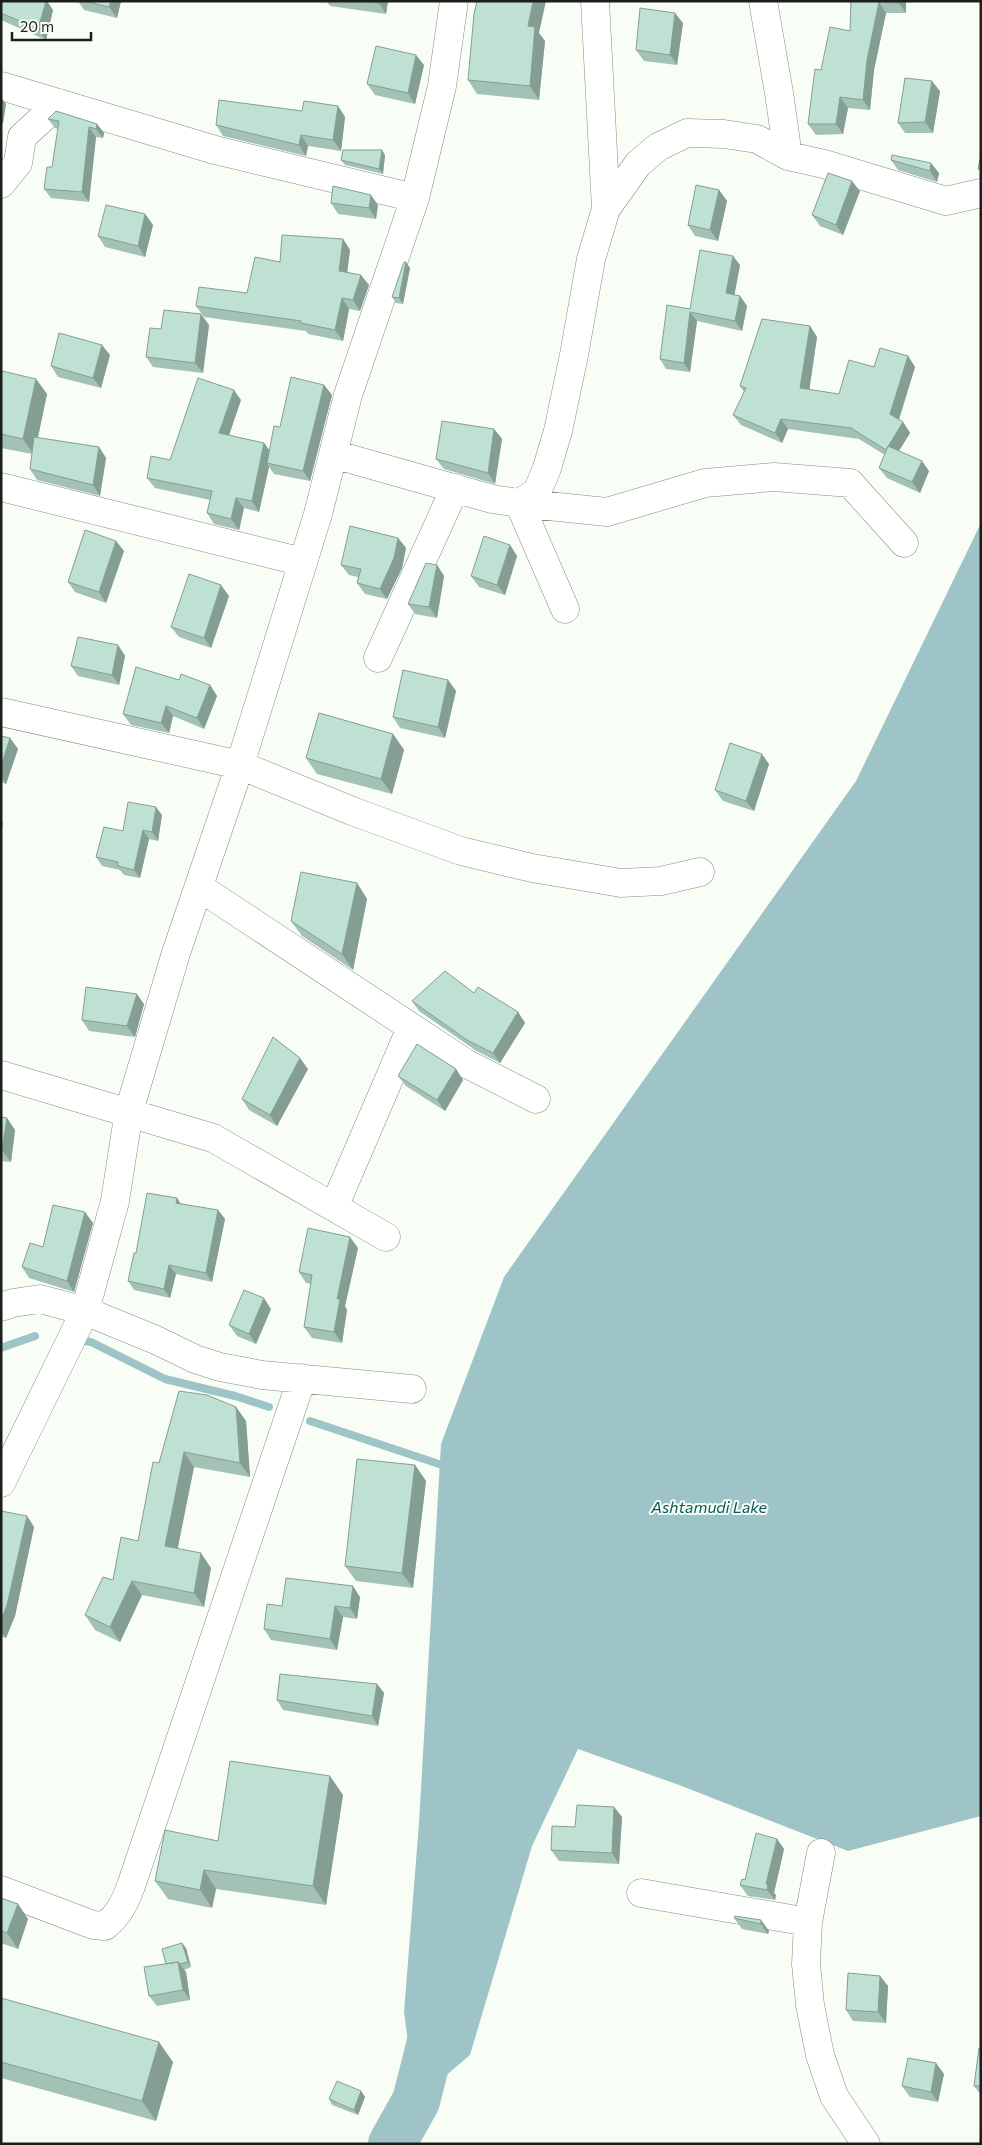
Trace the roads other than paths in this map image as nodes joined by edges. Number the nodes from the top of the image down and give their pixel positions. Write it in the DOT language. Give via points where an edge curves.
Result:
graph roads {
  1 [pos="454,1"];
  2 [pos="595,1"];
  3 [pos="763,1"];
  4 [pos="1,86"];
  5 [pos="59,103"];
  6 [pos="788,156"];
  7 [pos="1,184"];
  8 [pos="981,193"];
  9 [pos="415,198"];
  10 [pos="606,209"];
  11 [pos="333,454"];
  12 [pos="1,487"];
  13 [pos="455,488"];
  14 [pos="519,503"];
  15 [pos="904,543"];
  16 [pos="303,562"];
  17 [pos="565,608"];
  18 [pos="378,658"];
  19 [pos="1,712"];
  20 [pos="240,765"];
  21 [pos="700,872"];
  22 [pos="199,887"];
  23 [pos="411,1028"];
  24 [pos="1,1074"];
  25 [pos="536,1098"];
  26 [pos="129,1111"];
  27 [pos="334,1207"];
  28 [pos="386,1237"];
  29 [pos="1,1307"];
  30 [pos="85,1311"];
  31 [pos="302,1378"];
  32 [pos="412,1389"];
  33 [pos="1,1483"];
  34 [pos="822,1853"];
  35 [pos="1,1890"];
  36 [pos="641,1893"];
  37 [pos="808,1922"];
  38 [pos="866,2144"];
  1 -- 9 [label="street" via="442,86"];
  2 -- 10 [label="street"];
  3 -- 6 [label="street"];
  4 -- 5 [label="street"];
  5 -- 7 [label="street" via="22,137 18,163"];
  5 -- 9 [label="street" via="215,150"];
  6 -- 8 [label="street" via="946,201"];
  6 -- 10 [label="street" via="757,139 687,133 658,147 638,164"];
  9 -- 11 [label="street" via="348,395"];
  10 -- 14 [label="street" via="591,259 574,355 548,468 537,492"];
  11 -- 13 [label="street"];
  11 -- 16 [label="street"];
  12 -- 16 [label="street"];
  13 -- 14 [label="street"];
  13 -- 18 [label="street"];
  14 -- 15 [label="street" via="607,512 705,482 774,477 850,483"];
  14 -- 17 [label="street"];
  16 -- 20 [label="street"];
  19 -- 20 [label="street"];
  20 -- 21 [label="street" via="461,851 532,868 621,883 661,881"];
  20 -- 22 [label="street"];
  22 -- 23 [label="street"];
  22 -- 26 [label="street"];
  23 -- 25 [label="street" via="467,1064"];
  23 -- 27 [label="street"];
  24 -- 26 [label="street"];
  26 -- 27 [label="street" via="213,1138"];
  26 -- 30 [label="street" via="115,1201"];
  27 -- 28 [label="street"];
  29 -- 30 [label="street" via="40,1300"];
  30 -- 31 [label="street" via="195,1360 262,1375"];
  30 -- 33 [label="street"];
  31 -- 32 [label="street"];
  31 -- 35 [label="street" via="132,1886 116,1917 105,1926 92,1925"];
  34 -- 37 [label="street"];
  36 -- 37 [label="street"];
  37 -- 38 [label="street" via="806,1964 809,1997 820,2054 834,2096"];
}
